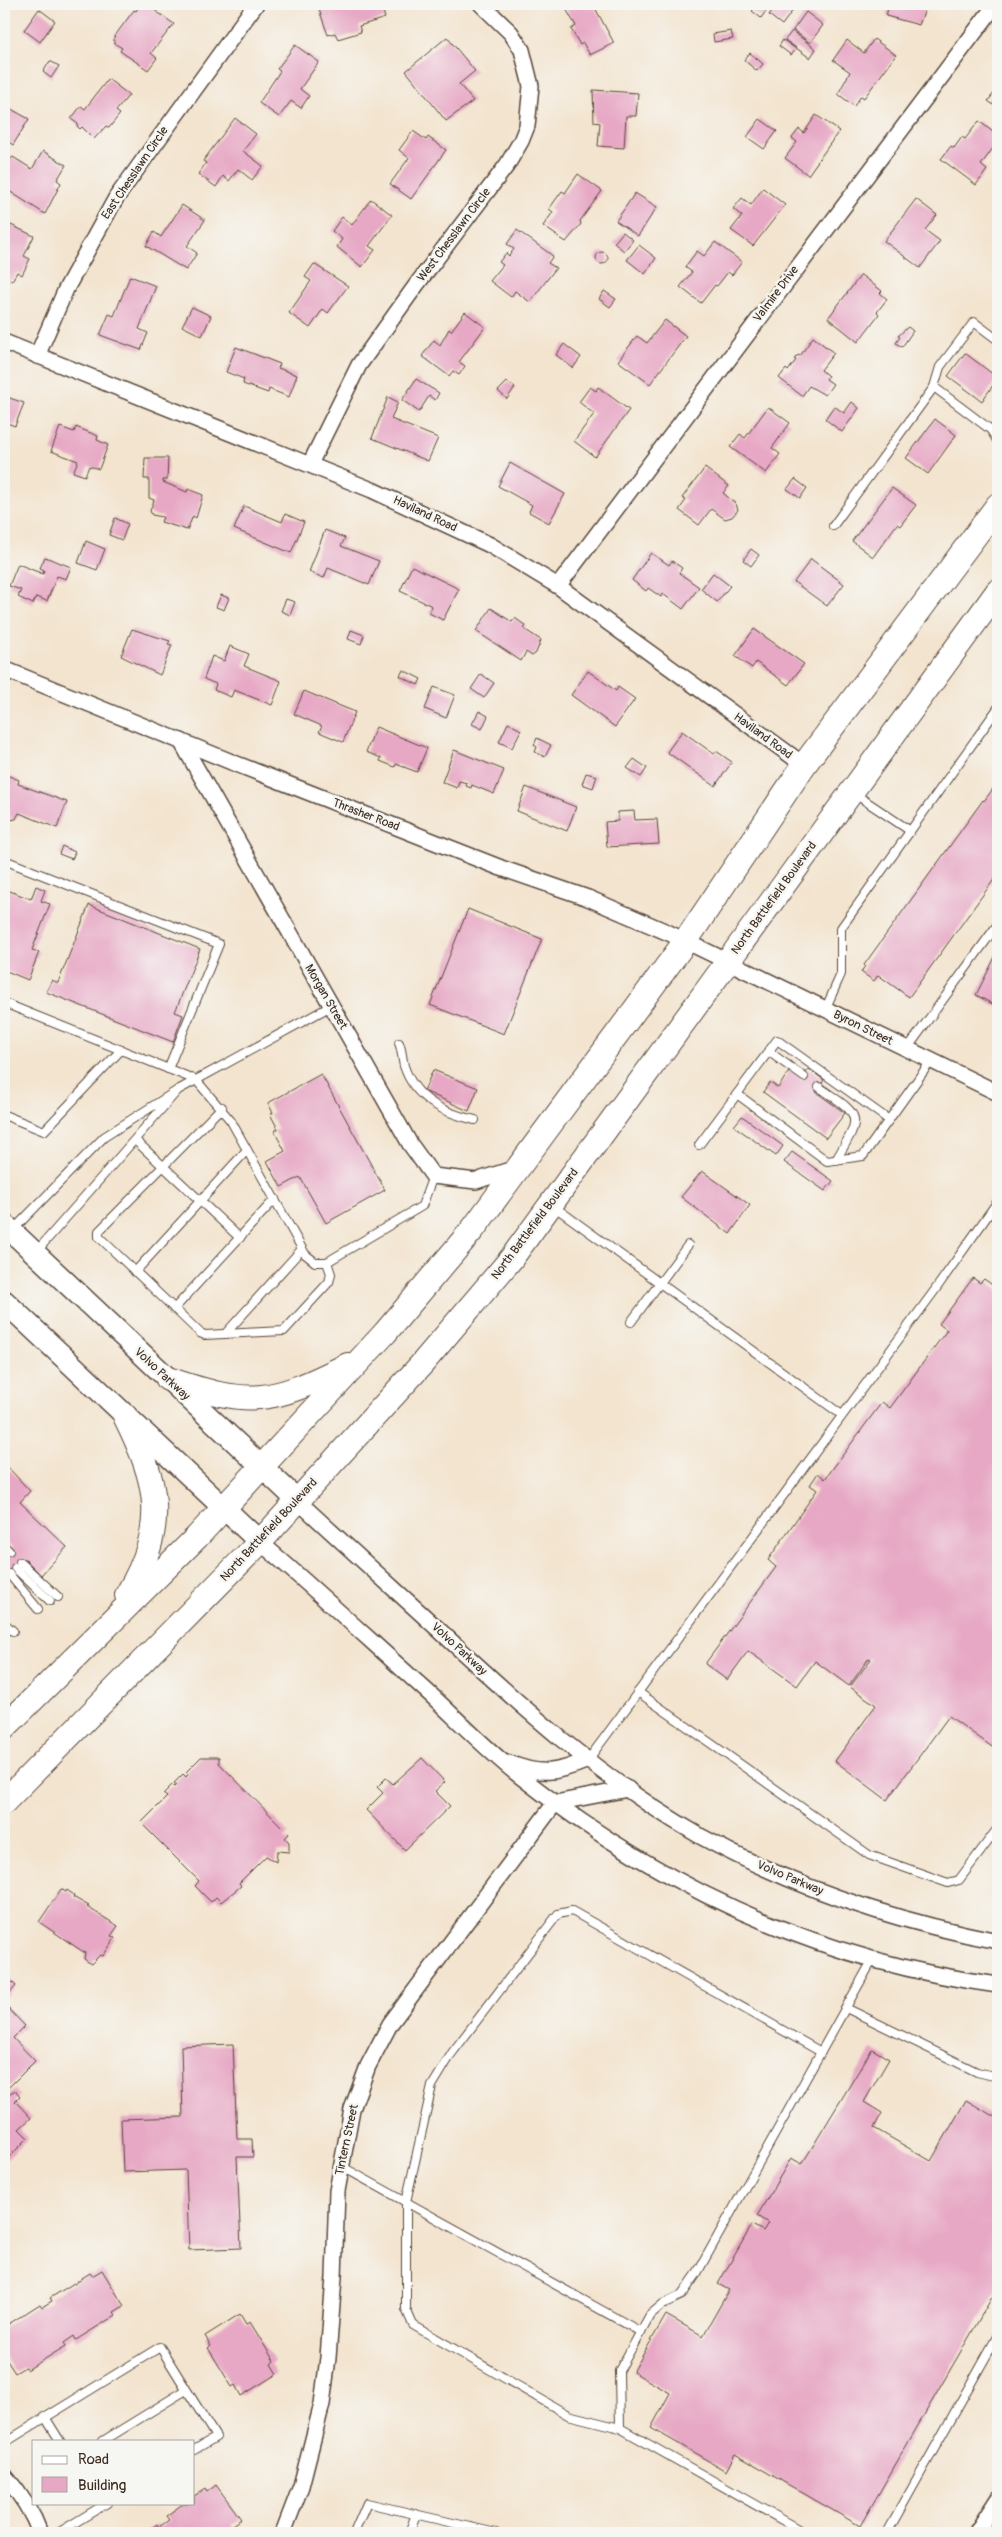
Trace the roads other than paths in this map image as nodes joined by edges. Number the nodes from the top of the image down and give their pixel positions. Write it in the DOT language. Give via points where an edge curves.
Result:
graph roads {
  1 [pos="256,4"];
  2 [pos="481,4"];
  3 [pos="996,4"];
  4 [pos="998,340"];
  5 [pos="4,342"];
  6 [pos="37,356"];
  7 [pos="934,387"];
  8 [pos="994,431"];
  9 [pos="998,442"];
  10 [pos="310,464"];
  11 [pos="998,504"];
  12 [pos="833,526"];
  13 [pos="558,586"];
  14 [pos="998,591"];
  15 [pos="4,669"];
  16 [pos="998,708"];
  17 [pos="181,741"];
  18 [pos="804,765"];
  19 [pos="851,791"];
  20 [pos="909,830"];
  21 [pos="4,860"];
  22 [pos="998,924"];
  23 [pos="685,942"];
  24 [pos="728,962"];
  25 [pos="4,1003"];
  26 [pos="331,1006"];
  27 [pos="825,1010"];
  28 [pos="399,1043"];
  29 [pos="121,1050"];
  30 [pos="907,1050"];
  31 [pos="768,1051"];
  32 [pos="932,1061"];
  33 [pos="168,1069"];
  34 [pos="804,1077"];
  35 [pos="196,1080"];
  36 [pos="819,1087"];
  37 [pos="178,1090"];
  38 [pos="736,1094"];
  39 [pos="998,1094"];
  40 [pos="222,1108"];
  41 [pos="4,1115"];
  42 [pos="475,1120"];
  43 [pos="889,1120"];
  44 [pos="135,1140"];
  45 [pos="698,1145"];
  46 [pos="247,1150"];
  47 [pos="836,1160"];
  48 [pos="164,1167"];
  49 [pos="516,1168"];
  50 [pos="433,1176"];
  51 [pos="275,1199"];
  52 [pos="200,1201"];
  53 [pos="998,1201"];
  54 [pos="551,1204"];
  55 [pos="8,1228"];
  56 [pos="240,1238"];
  57 [pos="688,1245"];
  58 [pos="302,1249"];
  59 [pos="35,1254"];
  60 [pos="327,1262"];
  61 [pos="135,1272"];
  62 [pos="660,1283"];
  63 [pos="4,1301"];
  64 [pos="174,1309"];
  65 [pos="631,1322"];
  66 [pos="226,1333"];
  67 [pos="367,1352"];
  68 [pos="168,1378"];
  69 [pos="842,1415"];
  70 [pos="125,1416"];
  71 [pos="261,1467"];
  72 [pos="297,1500"];
  73 [pos="224,1508"];
  74 [pos="260,1542"];
  75 [pos="15,1568"];
  76 [pos="58,1597"];
  77 [pos="50,1601"];
  78 [pos="38,1609"];
  79 [pos="4,1622"];
  80 [pos="110,1622"];
  81 [pos="13,1631"];
  82 [pos="638,1692"];
  83 [pos="4,1728"];
  84 [pos="501,1759"];
  85 [pos="588,1760"];
  86 [pos="628,1789"];
  87 [pos="4,1802"];
  88 [pos="555,1803"];
  89 [pos="998,1828"];
  90 [pos="998,1941"];
  91 [pos="873,1960"];
  92 [pos="998,1985"];
  93 [pos="846,2008"];
  94 [pos="821,2052"];
  95 [pos="998,2077"];
  96 [pos="341,2166"];
  97 [pos="406,2202"];
  98 [pos="641,2332"];
  99 [pos="998,2335"];
  100 [pos="186,2390"];
  101 [pos="45,2417"];
  102 [pos="620,2428"];
  103 [pos="59,2440"];
  104 [pos="105,2440"];
  105 [pos="4,2442"];
  106 [pos="195,2449"];
  107 [pos="4,2475"];
  108 [pos="998,2500"];
  109 [pos="102,2505"];
  110 [pos="416,2514"];
  111 [pos="40,2533"];
  112 [pos="58,2533"];
  113 [pos="283,2533"];
  114 [pos="354,2533"];
  115 [pos="409,2533"];
  116 [pos="496,2533"];
  117 [pos="805,2533"];
  118 [pos="887,2533"];
  119 [pos="976,2533"];
  1 -- 6 [label="street, East Chesslawn Circle" via="116,198 66,289"];
  2 -- 10 [label="street, West Chesslawn Circle" via="511,32 522,50 531,86 527,126 507,165 359,365"];
  3 -- 13 [label="street, Valmire Drive"];
  4 -- 7 [label="lane" via="974,322 940,367"];
  5 -- 6 [label="street, Haviland Road"];
  6 -- 10 [label="street, Haviland Road"];
  7 -- 8 [label="lane"];
  7 -- 12 [label="lane"];
  8 -- 9 [label="lane"];
  10 -- 13 [label="street, Haviland Road" via="474,537"];
  11 -- 18 [label="main road"];
  13 -- 18 [label="street, Haviland Road"];
  14 -- 19 [label="main road, North Battlefield Boulevard"];
  15 -- 17 [label="street, Thrasher Road"];
  16 -- 20 [label="lane"];
  17 -- 23 [label="street, Thrasher Road" via="484,861 588,898"];
  17 -- 26 [label="street, Morgan Street"];
  18 -- 23 [label="main road"];
  19 -- 20 [label="lane"];
  19 -- 24 [label="main road, North Battlefield Boulevard"];
  20 -- 27 [label="lane" via="841,928 841,974"];
  21 -- 33 [label="lane" via="220,944"];
  22 -- 30 [label="lane"];
  23 -- 24 [label="street, Thrasher Road"];
  23 -- 49 [label="main road"];
  24 -- 27 [label="street, Byron Street"];
  24 -- 54 [label="main road, North Battlefield Boulevard"];
  25 -- 29 [label="lane"];
  26 -- 35 [label="lane"];
  26 -- 50 [label="street, Morgan Street" via="410,1144"];
  27 -- 30 [label="street, Byron Street"];
  28 -- 42 [label="lane" via="407,1073 421,1096 430,1104"];
  29 -- 33 [label="lane"];
  29 -- 41 [label="lane" via="44,1131"];
  30 -- 32 [label="street, Byron Street"];
  31 -- 34 [label="lane"];
  31 -- 38 [label="lane"];
  31 -- 43 [label="lane" via="777,1040"];
  32 -- 39 [label="street, Byron Street"];
  32 -- 43 [label="lane"];
  33 -- 35 [label="lane"];
  35 -- 37 [label="lane"];
  35 -- 40 [label="lane"];
  36 -- 47 [label="lane" via="847,1107 855,1120 854,1129"];
  37 -- 44 [label="lane"];
  37 -- 55 [label="lane" via="104,1137"];
  38 -- 45 [label="lane"];
  38 -- 47 [label="lane" via="827,1160"];
  40 -- 46 [label="lane"];
  40 -- 48 [label="lane"];
  43 -- 47 [label="lane" via="863,1156"];
  44 -- 48 [label="lane"];
  44 -- 59 [label="lane"];
  46 -- 51 [label="lane"];
  46 -- 52 [label="lane"];
  48 -- 52 [label="lane"];
  48 -- 61 [label="lane" via="98,1234"];
  49 -- 50 [label="street" via="476,1181"];
  49 -- 67 [label="main road" via="473,1229"];
  50 -- 60 [label="lane" via="422,1206"];
  51 -- 56 [label="lane"];
  51 -- 58 [label="lane"];
  52 -- 56 [label="lane"];
  52 -- 61 [label="lane"];
  53 -- 69 [label="lane"];
  54 -- 62 [label="lane"];
  54 -- 72 [label="main road, North Battlefield Boulevard" via="511,1259 421,1365"];
  55 -- 59 [label="main road, Volvo Parkway"];
  56 -- 64 [label="lane"];
  57 -- 62 [label="lane"];
  58 -- 60 [label="lane" via="315,1262"];
  58 -- 66 [label="lane"];
  59 -- 68 [label="main road, Volvo Parkway"];
  60 -- 66 [label="lane" via="331,1274 328,1282 284,1330"];
  61 -- 64 [label="lane"];
  62 -- 65 [label="lane"];
  62 -- 69 [label="lane"];
  63 -- 70 [label="main road"];
  64 -- 66 [label="lane" via="200,1333"];
  67 -- 68 [label="main road" via="306,1386 256,1399 224,1396"];
  67 -- 71 [label="main road"];
  68 -- 71 [label="main road, Volvo Parkway"];
  69 -- 82 [label="lane"];
  70 -- 73 [label="main road"];
  70 -- 80 [label="main road" via="147,1463 155,1510 152,1539 143,1567"];
  71 -- 72 [label="main road, Volvo Parkway"];
  71 -- 73 [label="main road"];
  72 -- 74 [label="main road, North Battlefield Boulevard"];
  72 -- 85 [label="street, Volvo Parkway" via="501,1688"];
  73 -- 74 [label="main road"];
  73 -- 80 [label="main road"];
  74 -- 84 [label="street"];
  74 -- 87 [label="main road, North Battlefield Boulevard"];
  75 -- 76 [label="lane"];
  75 -- 77 [label="lane"];
  75 -- 78 [label="lane"];
  79 -- 81 [label="lane"];
  80 -- 83 [label="main road"];
  82 -- 85 [label="lane"];
  82 -- 89 [label="lane" via="869,1854 948,1883 959,1880"];
  84 -- 85 [label="street" via="522,1768 549,1772"];
  84 -- 88 [label="street"];
  85 -- 86 [label="street, Volvo Parkway"];
  86 -- 88 [label="street"];
  86 -- 90 [label="street, Volvo Parkway" via="700,1835 825,1894 890,1916"];
  88 -- 91 [label="street" via="637,1858 726,1907 826,1946"];
  88 -- 96 [label="street, Tintern Street" via="390,2024 368,2066 352,2109"];
  91 -- 92 [label="street"];
  91 -- 93 [label="lane"];
  93 -- 94 [label="lane"];
  93 -- 95 [label="lane" via="977,2072"];
  94 -- 97 [label="lane" via="572,1911 558,1914 452,2053 432,2086"];
  94 -- 98 [label="lane" via="696,2275 682,2295 650,2315"];
  96 -- 97 [label="lane"];
  96 -- 113 [label="street, Tintern Street" via="336,2190 334,2277 322,2404 301,2486"];
  97 -- 98 [label="lane"];
  97 -- 102 [label="lane" via="406,2309 413,2325 568,2415"];
  98 -- 102 [label="lane" via="619,2371"];
  99 -- 118 [label="lane"];
  100 -- 101 [label="lane" via="160,2347"];
  100 -- 104 [label="lane"];
  100 -- 106 [label="lane" via="216,2437"];
  101 -- 103 [label="lane"];
  101 -- 105 [label="lane"];
  102 -- 117 [label="lane"];
  107 -- 111 [label="street" via="17,2490"];
  108 -- 119 [label="street"];
  109 -- 112 [label="lane"];
  110 -- 114 [label="lane" via="367,2503"];
  110 -- 115 [label="lane"];
  110 -- 116 [label="lane"];
}
